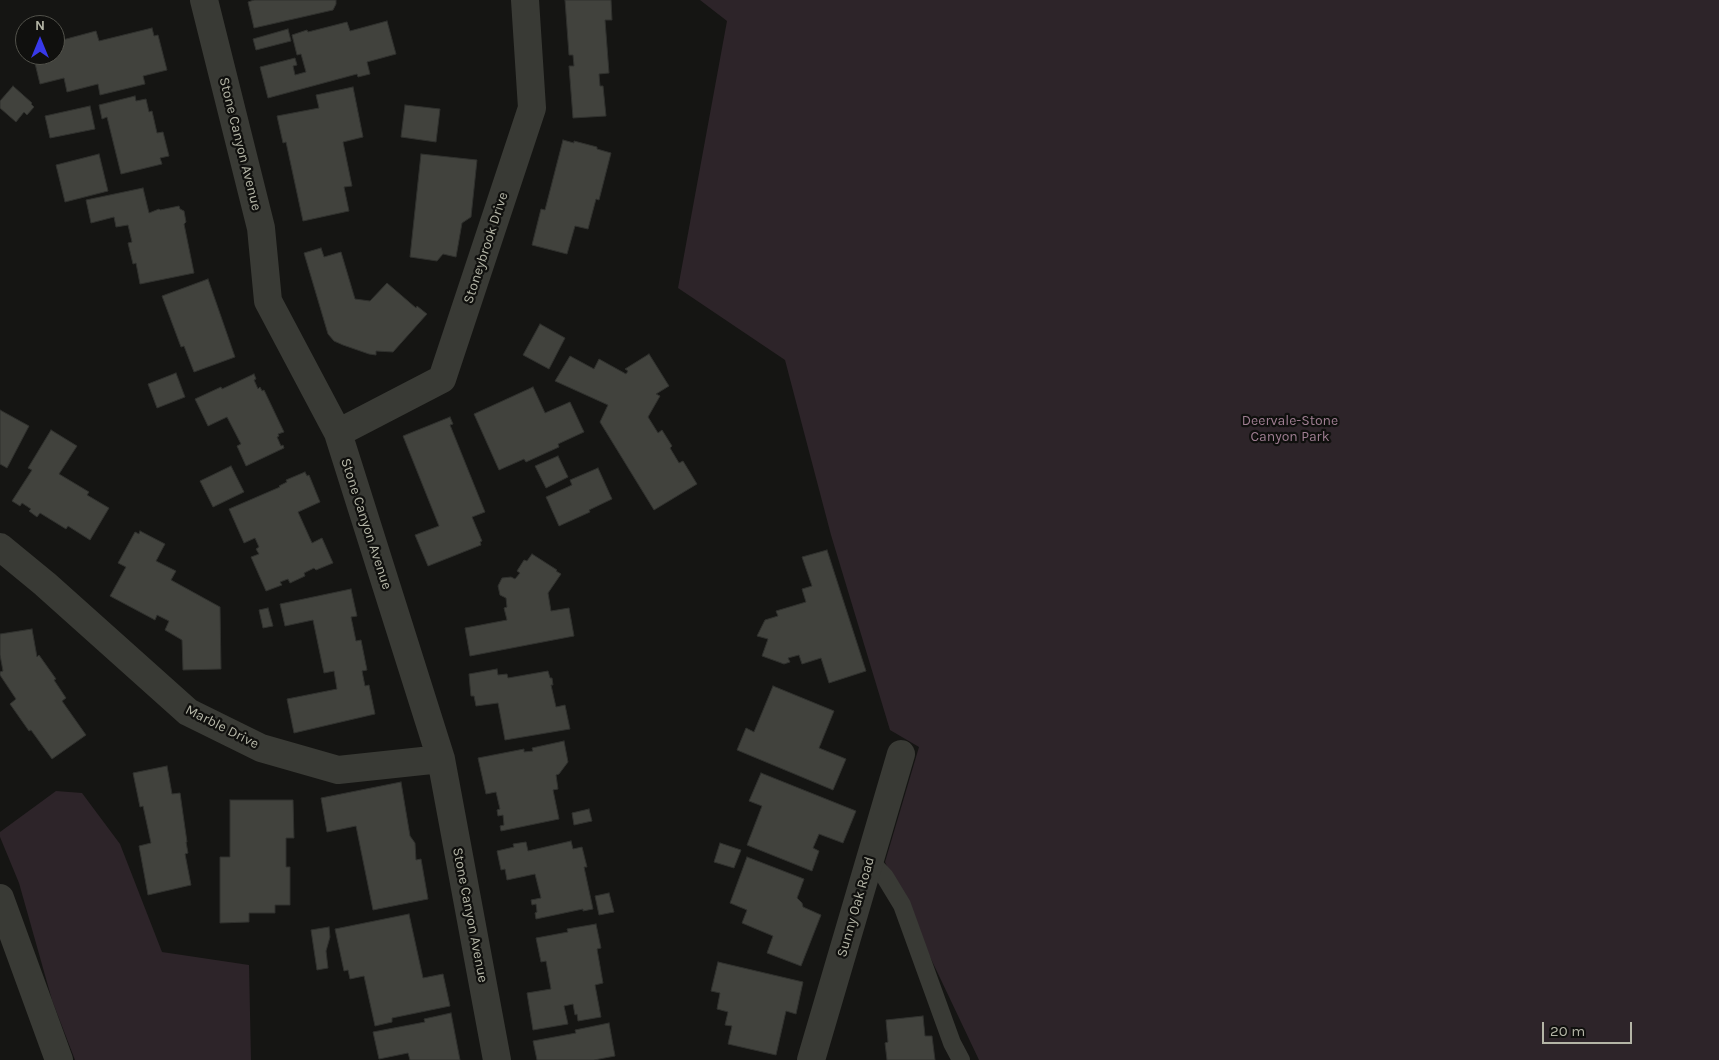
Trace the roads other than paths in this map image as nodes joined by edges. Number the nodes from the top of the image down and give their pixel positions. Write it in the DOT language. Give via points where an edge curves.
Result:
graph roads {
  1 [pos="204,0"];
  2 [pos="525,0"];
  3 [pos="338,433"];
  4 [pos="0,547"];
  5 [pos="901,754"];
  6 [pos="441,759"];
  7 [pos="870,861"];
  8 [pos="0,898"];
  9 [pos="59,1060"];
  10 [pos="497,1060"];
  11 [pos="811,1060"];
  12 [pos="961,1060"];
  1 -- 3 [label="street, Stone Canyon Avenue" via="261,228 268,301"];
  2 -- 3 [label="street, Stoneybrook Drive" via="532,108 442,379"];
  3 -- 6 [label="street, Stone Canyon Avenue"];
  4 -- 6 [label="street, Marble Drive" via="188,712 261,748 338,770"];
  5 -- 7 [label="street, Sunny Oak Road"];
  6 -- 10 [label="street, Stone Canyon Avenue"];
  7 -- 11 [label="street, Sunny Oak Road"];
  7 -- 12 [label="lane" via="885,877 902,905"];
  8 -- 9 [label="street"];
}
